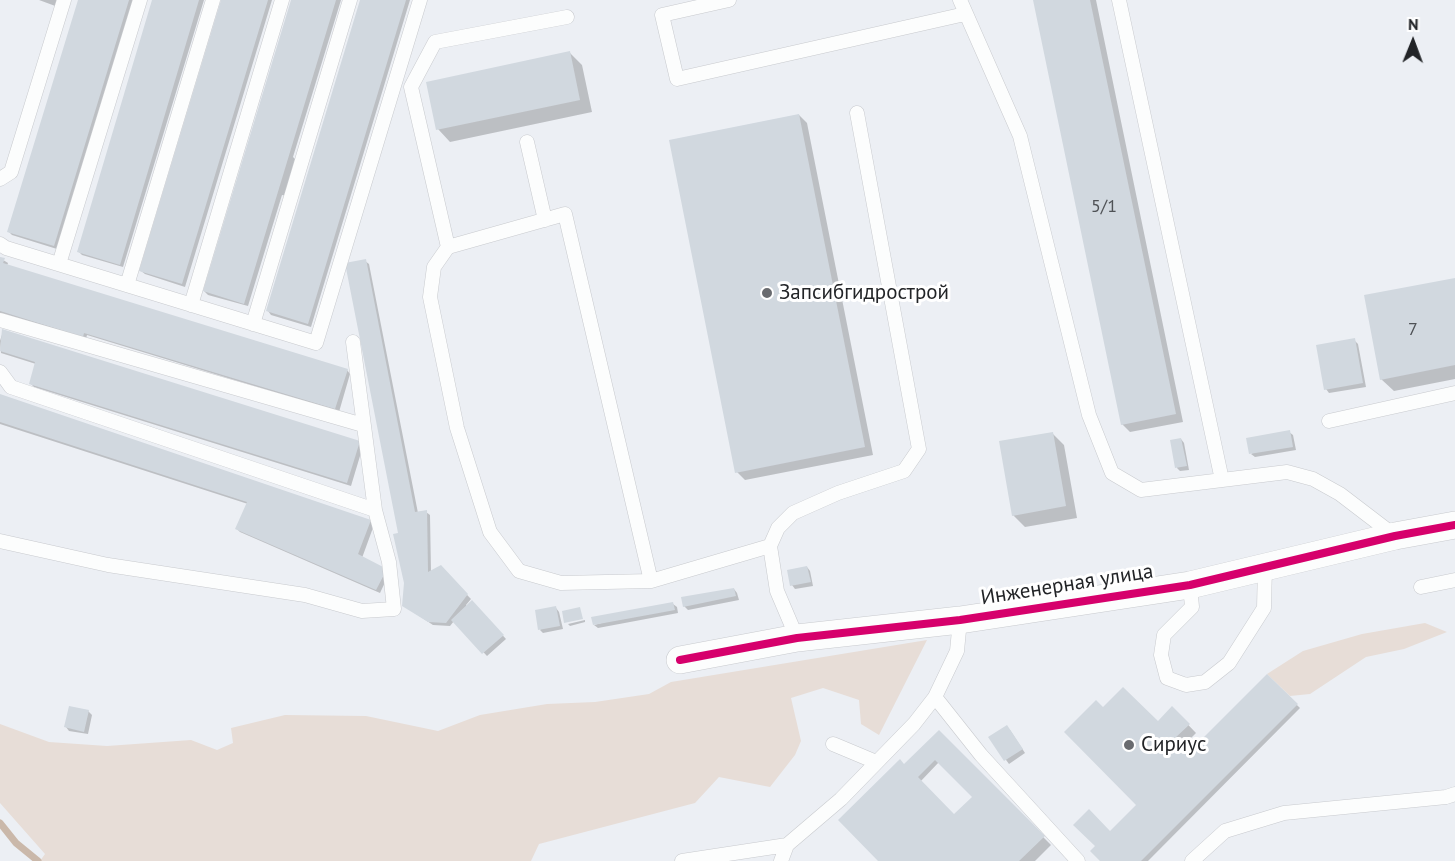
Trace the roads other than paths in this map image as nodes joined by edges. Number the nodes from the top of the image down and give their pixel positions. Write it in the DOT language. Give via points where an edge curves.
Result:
graph roads {
  1 [pos="64,0"];
  2 [pos="140,0"];
  3 [pos="213,0"];
  4 [pos="282,0"];
  5 [pos="350,0"];
  6 [pos="420,0"];
  7 [pos="729,0"];
  8 [pos="960,0"];
  9 [pos="1119,0"];
  10 [pos="965,14"];
  11 [pos="567,17"];
  12 [pos="857,113"];
  13 [pos="527,142"];
  14 [pos="0,179"];
  15 [pos="545,220"];
  16 [pos="0,244"];
  17 [pos="448,247"];
  18 [pos="59,264"];
  19 [pos="127,285"];
  20 [pos="191,305"];
  21 [pos="0,320"];
  22 [pos="253,324"];
  23 [pos="353,342"];
  24 [pos="0,372"];
  25 [pos="1455,393"];
  26 [pos="1329,421"];
  27 [pos="363,425"];
  28 [pos="1222,480"];
  29 [pos="375,510"];
  30 [pos="1455,525"];
  31 [pos="1395,536"];
  32 [pos="0,541"];
  33 [pos="770,546"];
  34 [pos="1266,566"];
  35 [pos="1455,580"];
  36 [pos="651,582"];
  37 [pos="1190,585"];
  38 [pos="1421,587"];
  39 [pos="960,620"];
  40 [pos="796,638"];
  41 [pos="680,660"];
  42 [pos="935,697"];
  43 [pos="833,744"];
  44 [pos="876,762"];
  45 [pos="1455,794"];
  46 [pos="787,845"];
  47 [pos="682,861"];
  48 [pos="781,861"];
  49 [pos="1078,861"];
  50 [pos="1192,861"];
  1 -- 14 [label="lane" via="11,172"];
  2 -- 18 [label="lane"];
  3 -- 19 [label="lane"];
  4 -- 20 [label="lane"];
  5 -- 22 [label="lane"];
  6 -- 22 [label="lane" via="316,343"];
  7 -- 10 [label="lane" via="662,15 677,79"];
  8 -- 10 [label="lane"];
  9 -- 28 [label="lane"];
  10 -- 28 [label="lane" via="1020,136 1089,415 1112,473 1141,490"];
  11 -- 17 [label="lane" via="435,42 411,87"];
  12 -- 33 [label="lane" via="919,448 904,471 793,513 778,528"];
  13 -- 15 [label="lane"];
  15 -- 17 [label="lane"];
  15 -- 36 [label="lane" via="565,214"];
  16 -- 18 [label="lane"];
  17 -- 36 [label="lane" via="434,267 430,297 457,428 490,532 519,571 561,583"];
  18 -- 19 [label="lane"];
  19 -- 20 [label="lane"];
  20 -- 22 [label="lane"];
  21 -- 27 [label="lane"];
  23 -- 27 [label="lane"];
  24 -- 29 [label="lane" via="11,387"];
  25 -- 26 [label="lane"];
  27 -- 29 [label="lane"];
  28 -- 31 [label="lane" via="1287,472 1314,479"];
  29 -- 32 [label="lane" via="389,562 394,609 362,611 305,596 108,566"];
  30 -- 31 [label="street, Инженерная улица"];
  31 -- 34 [label="street, Инженерная улица"];
  33 -- 36 [label="lane"];
  33 -- 40 [label="lane" via="777,591"];
  34 -- 37 [label="street, Инженерная улица"];
  34 -- 37 [label="lane" via="1264,608 1229,663 1205,682 1186,685 1167,678 1161,655 1164,635 1192,607"];
  35 -- 38 [label="lane"];
  37 -- 39 [label="street, Инженерная улица"];
  39 -- 40 [label="street, Инженерная улица"];
  39 -- 42 [label="lane" via="957,651"];
  40 -- 41 [label="street, Инженерная улица"];
  42 -- 44 [label="lane"];
  42 -- 49 [label="lane" via="981,755"];
  43 -- 44 [label="lane"];
  44 -- 46 [label="lane" via="841,799"];
  45 -- 50 [label="lane" via="1284,813 1225,831"];
  46 -- 47 [label="lane"];
  46 -- 48 [label="lane"];
}
